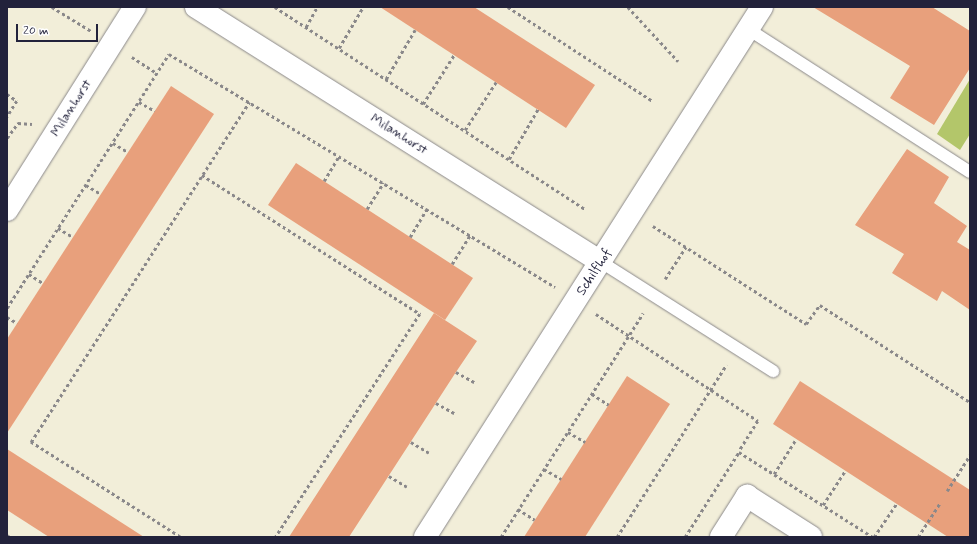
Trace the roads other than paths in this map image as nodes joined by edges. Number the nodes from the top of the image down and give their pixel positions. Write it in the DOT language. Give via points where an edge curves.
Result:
graph roads {
  1 [pos="135,7"];
  2 [pos="196,7"];
  3 [pos="762,7"];
  4 [pos="748,29"];
  5 [pos="970,172"];
  6 [pos="7,210"];
  7 [pos="601,262"];
  8 [pos="773,371"];
  9 [pos="425,537"];
  10 [pos="721,537"];
  11 [pos="811,537"];
  1 -- 6 [label="street, Milanhorst"];
  2 -- 7 [label="street, Milanhorst"];
  3 -- 4 [label="street, Schilfhof"];
  4 -- 5 [label="lane"];
  4 -- 7 [label="street, Schilfhof"];
  7 -- 8 [label="lane"];
  7 -- 9 [label="street, Schilfhof"];
  10 -- 11 [label="street" via="747,496"];
}
